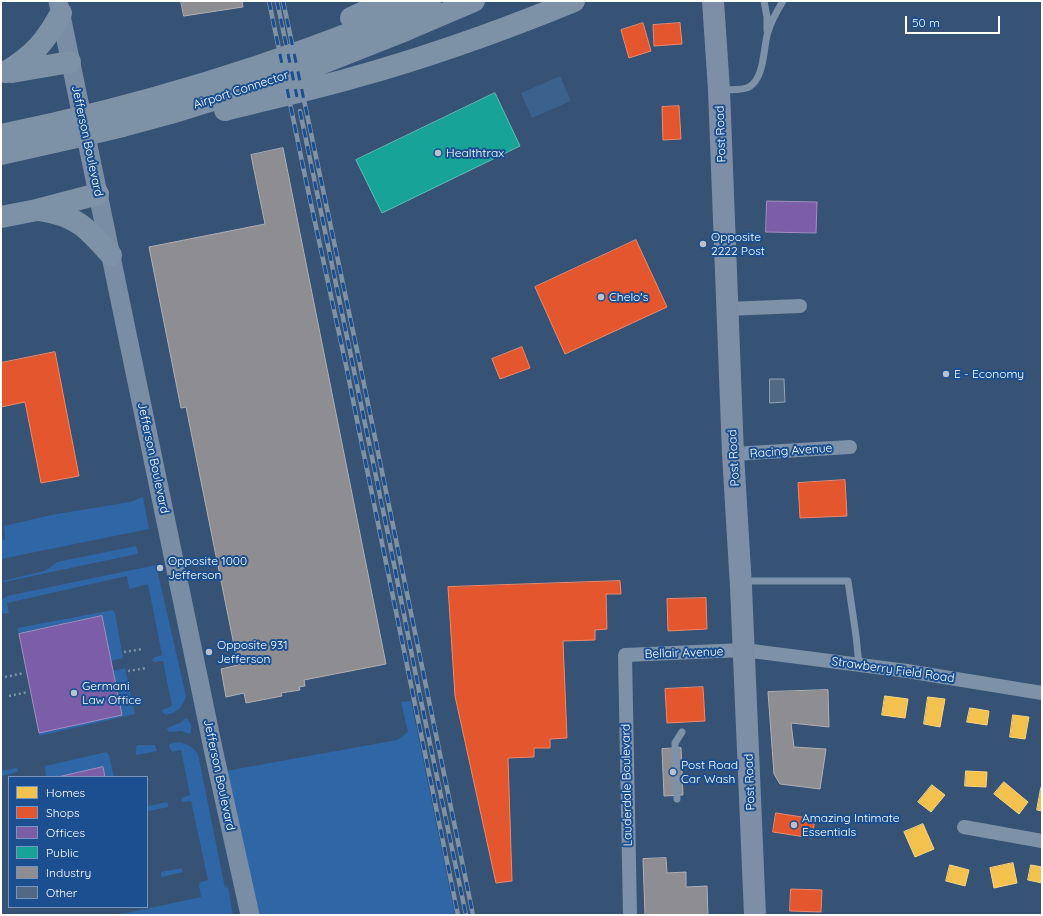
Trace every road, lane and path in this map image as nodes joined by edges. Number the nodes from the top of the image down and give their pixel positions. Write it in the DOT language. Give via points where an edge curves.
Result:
graph roads {
  1 [pos="388,1"];
  2 [pos="430,1"];
  3 [pos="474,1"];
  4 [pos="574,1"];
  5 [pos="713,1"];
  6 [pos="764,1"];
  7 [pos="783,1"];
  8 [pos="59,7"];
  9 [pos="767,34"];
  10 [pos="313,49"];
  11 [pos="70,62"];
  12 [pos="4,73"];
  13 [pos="267,74"];
  14 [pos="719,90"];
  15 [pos="114,122"];
  16 [pos="1,135"];
  17 [pos="35,137"];
  18 [pos="1,154"];
  19 [pos="98,194"];
  20 [pos="37,210"];
  21 [pos="1,217"];
  22 [pos="111,255"];
  23 [pos="800,306"];
  24 [pos="727,309"];
  25 [pos="850,447"];
  26 [pos="733,454"];
  27 [pos="740,581"];
  28 [pos="143,649"];
  29 [pos="744,650"];
  30 [pos="124,652"];
  31 [pos="625,655"];
  32 [pos="859,665"];
  33 [pos="147,668"];
  34 [pos="128,671"];
  35 [pos="24,673"];
  36 [pos="5,677"];
  37 [pos="28,692"];
  38 [pos="1042,693"];
  39 [pos="8,696"];
  40 [pos="682,732"];
  41 [pos="677,799"];
  42 [pos="964,827"];
  43 [pos="1042,841"];
  44 [pos="250,915"];
  45 [pos="630,915"];
  46 [pos="755,915"];
  1 -- 10 [label="highway" via="342,22"];
  2 -- 10 [label="highway, Airport Connector"];
  3 -- 10 [label="highway, Airport Connector" via="406,30"];
  4 -- 13 [label="highway" via="475,40 324,86"];
  5 -- 14 [label="main road, Post Road"];
  6 -- 9 [label="lane"];
  7 -- 9 [label="lane"];
  8 -- 11 [label="main road, Jefferson Boulevard"];
  8 -- 12 [label="highway" via="49,35 36,50"];
  9 -- 14 [label="lane" via="761,69 756,80 749,87"];
  10 -- 13 [label="highway, Airport Connector"];
  11 -- 12 [label="highway"];
  11 -- 19 [label="main road, Jefferson Boulevard"];
  13 -- 15 [label="highway, Airport Connector" via="188,88"];
  13 -- 15 [label="highway" via="205,114"];
  14 -- 24 [label="main road, Post Road"];
  15 -- 17 [label="highway, Airport Connector"];
  16 -- 17 [label="highway, Airport Connector"];
  17 -- 18 [label="highway, Airport Connector"];
  19 -- 20 [label="highway"];
  19 -- 22 [label="main road, Jefferson Boulevard"];
  20 -- 21 [label="highway"];
  20 -- 22 [label="highway" via="57,213 78,222"];
  22 -- 44 [label="main road, Jefferson Boulevard" via="212,748"];
  23 -- 24 [label="street"];
  24 -- 26 [label="main road, Post Road"];
  25 -- 26 [label="street, Racing Avenue"];
  26 -- 27 [label="main road, Post Road"];
  27 -- 29 [label="main road, Post Road"];
  27 -- 32 [label="lane" via="848,581"];
  28 -- 30 [label="path"];
  29 -- 31 [label="street, Bellair Avenue"];
  29 -- 32 [label="street, Strawberry Field Road"];
  29 -- 46 [label="main road, Post Road"];
  31 -- 45 [label="street, Lauderdale Boulevard"];
  32 -- 38 [label="street, Strawberry Field Road"];
  33 -- 34 [label="path"];
  35 -- 36 [label="path"];
  37 -- 39 [label="path"];
  40 -- 41 [label="lane" via="676,743"];
  42 -- 43 [label="street"];
}
